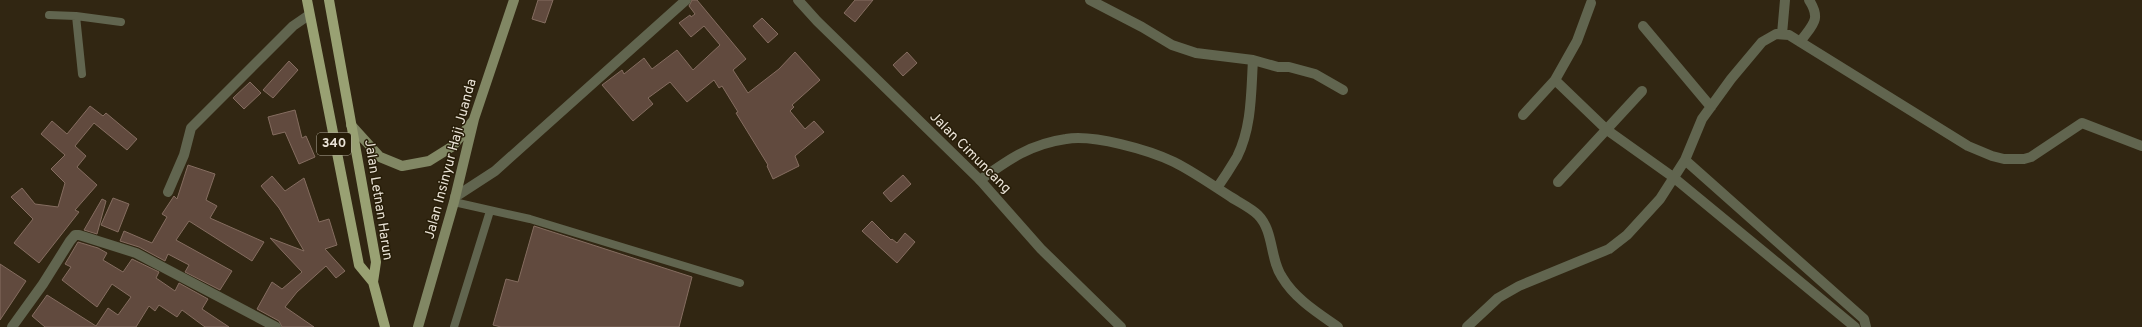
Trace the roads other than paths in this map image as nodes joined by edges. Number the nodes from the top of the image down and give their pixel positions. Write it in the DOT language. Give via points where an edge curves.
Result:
graph roads {
  1 [pos="307,0"];
  2 [pos="329,0"];
  3 [pos="514,0"];
  4 [pos="686,0"];
  5 [pos="798,0"];
  6 [pos="1090,0"];
  7 [pos="1785,0"];
  8 [pos="1809,0"];
  9 [pos="1591,3"];
  10 [pos="309,14"];
  11 [pos="49,15"];
  12 [pos="76,16"];
  13 [pos="121,22"];
  14 [pos="1643,26"];
  15 [pos="1782,34"];
  16 [pos="1800,42"];
  17 [pos="1253,60"];
  18 [pos="82,74"];
  19 [pos="1555,80"];
  20 [pos="1343,90"];
  21 [pos="1642,91"];
  22 [pos="1711,107"];
  23 [pos="1523,115"];
  24 [pos="474,119"];
  25 [pos="351,125"];
  26 [pos="1607,130"];
  27 [pos="2142,146"];
  28 [pos="1685,160"];
  29 [pos="1672,177"];
  30 [pos="980,180"];
  31 [pos="1558,182"];
  32 [pos="1217,188"];
  33 [pos="168,192"];
  34 [pos="454,200"];
  35 [pos="490,211"];
  36 [pos="1758,224"];
  37 [pos="1747,237"];
  38 [pos="1807,268"];
  39 [pos="1797,279"];
  40 [pos="373,282"];
  41 [pos="740,283"];
  42 [pos="12,327"];
  43 [pos="276,327"];
  44 [pos="385,327"];
  45 [pos="418,327"];
  46 [pos="454,327"];
  47 [pos="1121,327"];
  48 [pos="1338,327"];
  49 [pos="1467,327"];
  50 [pos="1855,327"];
  51 [pos="1866,327"];
  1 -- 10 [label="main road, Jalan Letnan Harun / 340"];
  2 -- 25 [label="main road, Jalan Letnan Harun / 340"];
  3 -- 24 [label="main road, Jalan Insinyur Haji Juanda"];
  4 -- 34 [label="street" via="495,171"];
  5 -- 30 [label="street, Jalan Cimuncang"];
  6 -- 17 [label="street" via="1172,45 1196,53"];
  7 -- 15 [label="street"];
  8 -- 16 [label="street" via="1815,11 1816,20"];
  9 -- 19 [label="street" via="1578,41"];
  10 -- 33 [label="street" via="275,42 191,128 184,155"];
  10 -- 40 [label="main road, Jalan Letnan Harun / 340" via="359,265"];
  11 -- 12 [label="lane"];
  12 -- 13 [label="lane"];
  12 -- 18 [label="lane"];
  14 -- 22 [label="street"];
  15 -- 16 [label="street"];
  15 -- 22 [label="street" via="1776,34 1762,42"];
  16 -- 27 [label="street" via="1968,146 1992,156 2016,160 2031,157 2082,123"];
  17 -- 20 [label="street" via="1315,74"];
  17 -- 32 [label="street" via="1251,109 1244,138 1237,156"];
  19 -- 23 [label="street"];
  19 -- 26 [label="street"];
  21 -- 26 [label="street"];
  22 -- 28 [label="street"];
  24 -- 25 [label="main road" via="453,146 428,161 402,166 380,157"];
  24 -- 34 [label="main road, Jalan Insinyur Haji Juanda"];
  25 -- 40 [label="main road, Jalan Letnan Harun / 340" via="376,262"];
  26 -- 29 [label="street"];
  26 -- 31 [label="street"];
  28 -- 29 [label="street"];
  28 -- 36 [label="street"];
  29 -- 37 [label="street"];
  29 -- 49 [label="street" via="1660,199 1627,235 1609,249 1518,286 1498,298"];
  30 -- 32 [label="street" via="1013,156 1034,147 1067,138 1086,138 1174,162"];
  30 -- 47 [label="street, Jalan Cimuncang" via="1041,249"];
  32 -- 48 [label="street" via="1258,215 1266,228 1282,277 1304,303"];
  34 -- 35 [label="lane"];
  34 -- 45 [label="main road, Jalan Insinyur Haji Juanda"];
  35 -- 41 [label="lane" via="530,219"];
  35 -- 46 [label="lane"];
  36 -- 37 [label="street"];
  36 -- 38 [label="street"];
  37 -- 39 [label="street"];
  38 -- 39 [label="street"];
  38 -- 51 [label="street" via="1864,319"];
  39 -- 50 [label="street"];
  40 -- 44 [label="main road"];
  42 -- 43 [label="street" via="70,240 79,235 136,254"];
}
